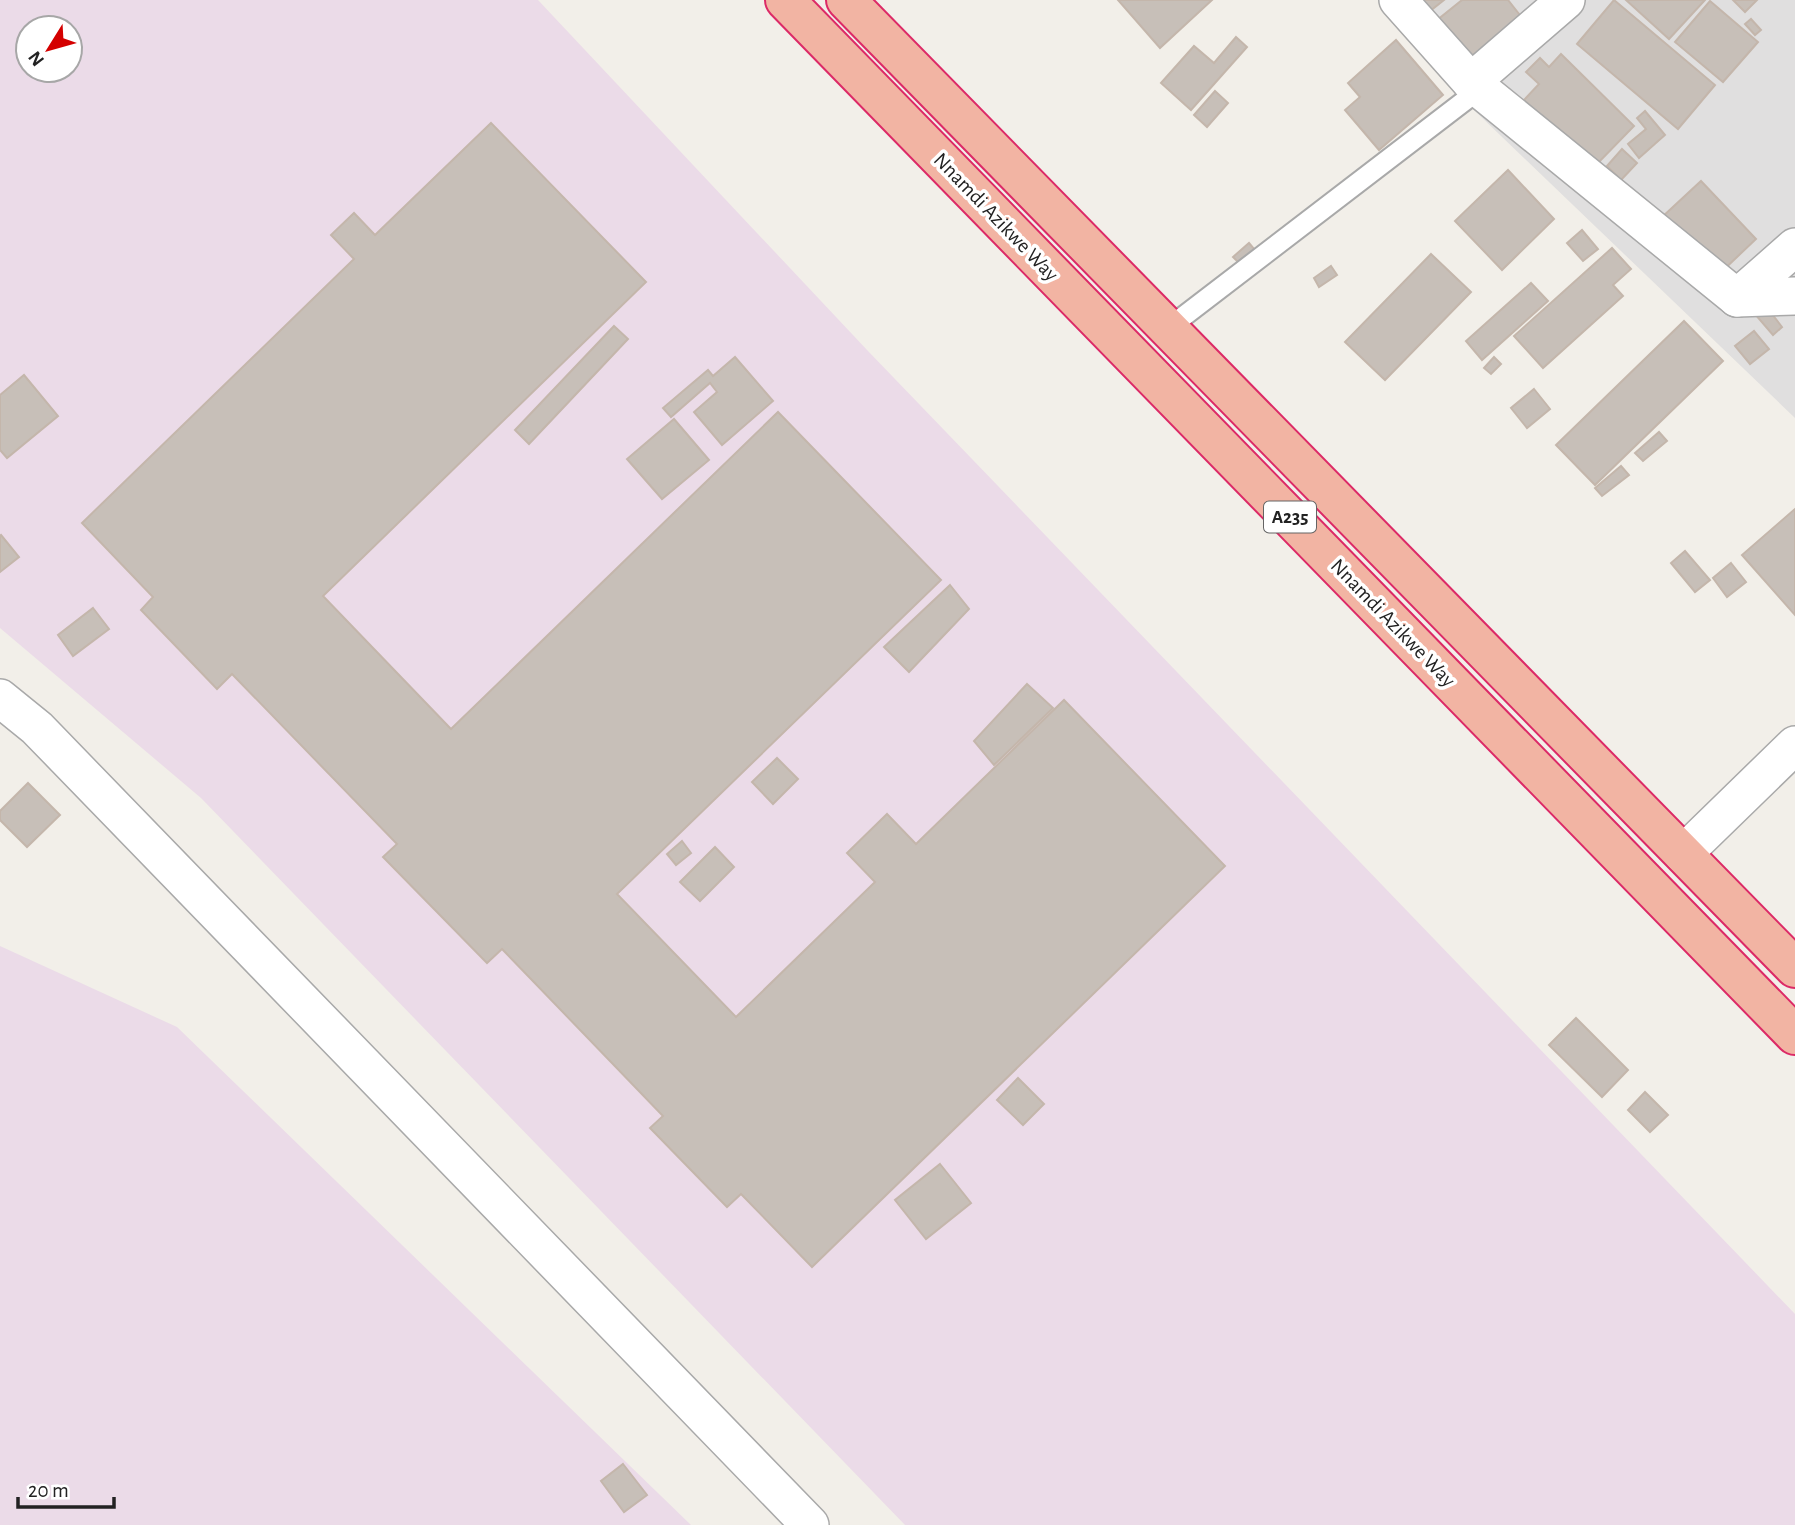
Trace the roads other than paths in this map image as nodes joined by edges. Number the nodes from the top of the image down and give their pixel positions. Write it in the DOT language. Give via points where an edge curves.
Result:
graph roads {
  1 [pos="785,0"];
  2 [pos="846,0"];
  3 [pos="1398,0"];
  4 [pos="1566,0"];
  5 [pos="1475,86"];
  6 [pos="1795,247"];
  7 [pos="1795,296"];
  8 [pos="1737,298"];
  9 [pos="1167,329"];
  10 [pos="0,698"];
  11 [pos="1795,745"];
  12 [pos="1683,854"];
  13 [pos="1795,968"];
  14 [pos="1795,1035"];
  15 [pos="810,1525"];
  1 -- 14 [label="highway, Nnamdi Azikwe Way / A235"];
  2 -- 9 [label="highway, Nnamdi Azikwe Way / A235"];
  3 -- 5 [label="street"];
  4 -- 5 [label="street"];
  5 -- 8 [label="street"];
  5 -- 9 [label="lane"];
  6 -- 8 [label="street"];
  7 -- 8 [label="street"];
  9 -- 12 [label="highway, Nnamdi Azikwe Way / A235"];
  10 -- 15 [label="street" via="47,738"];
  11 -- 12 [label="street"];
  12 -- 13 [label="highway, Nnamdi Azikwe Way / A235"];
}
